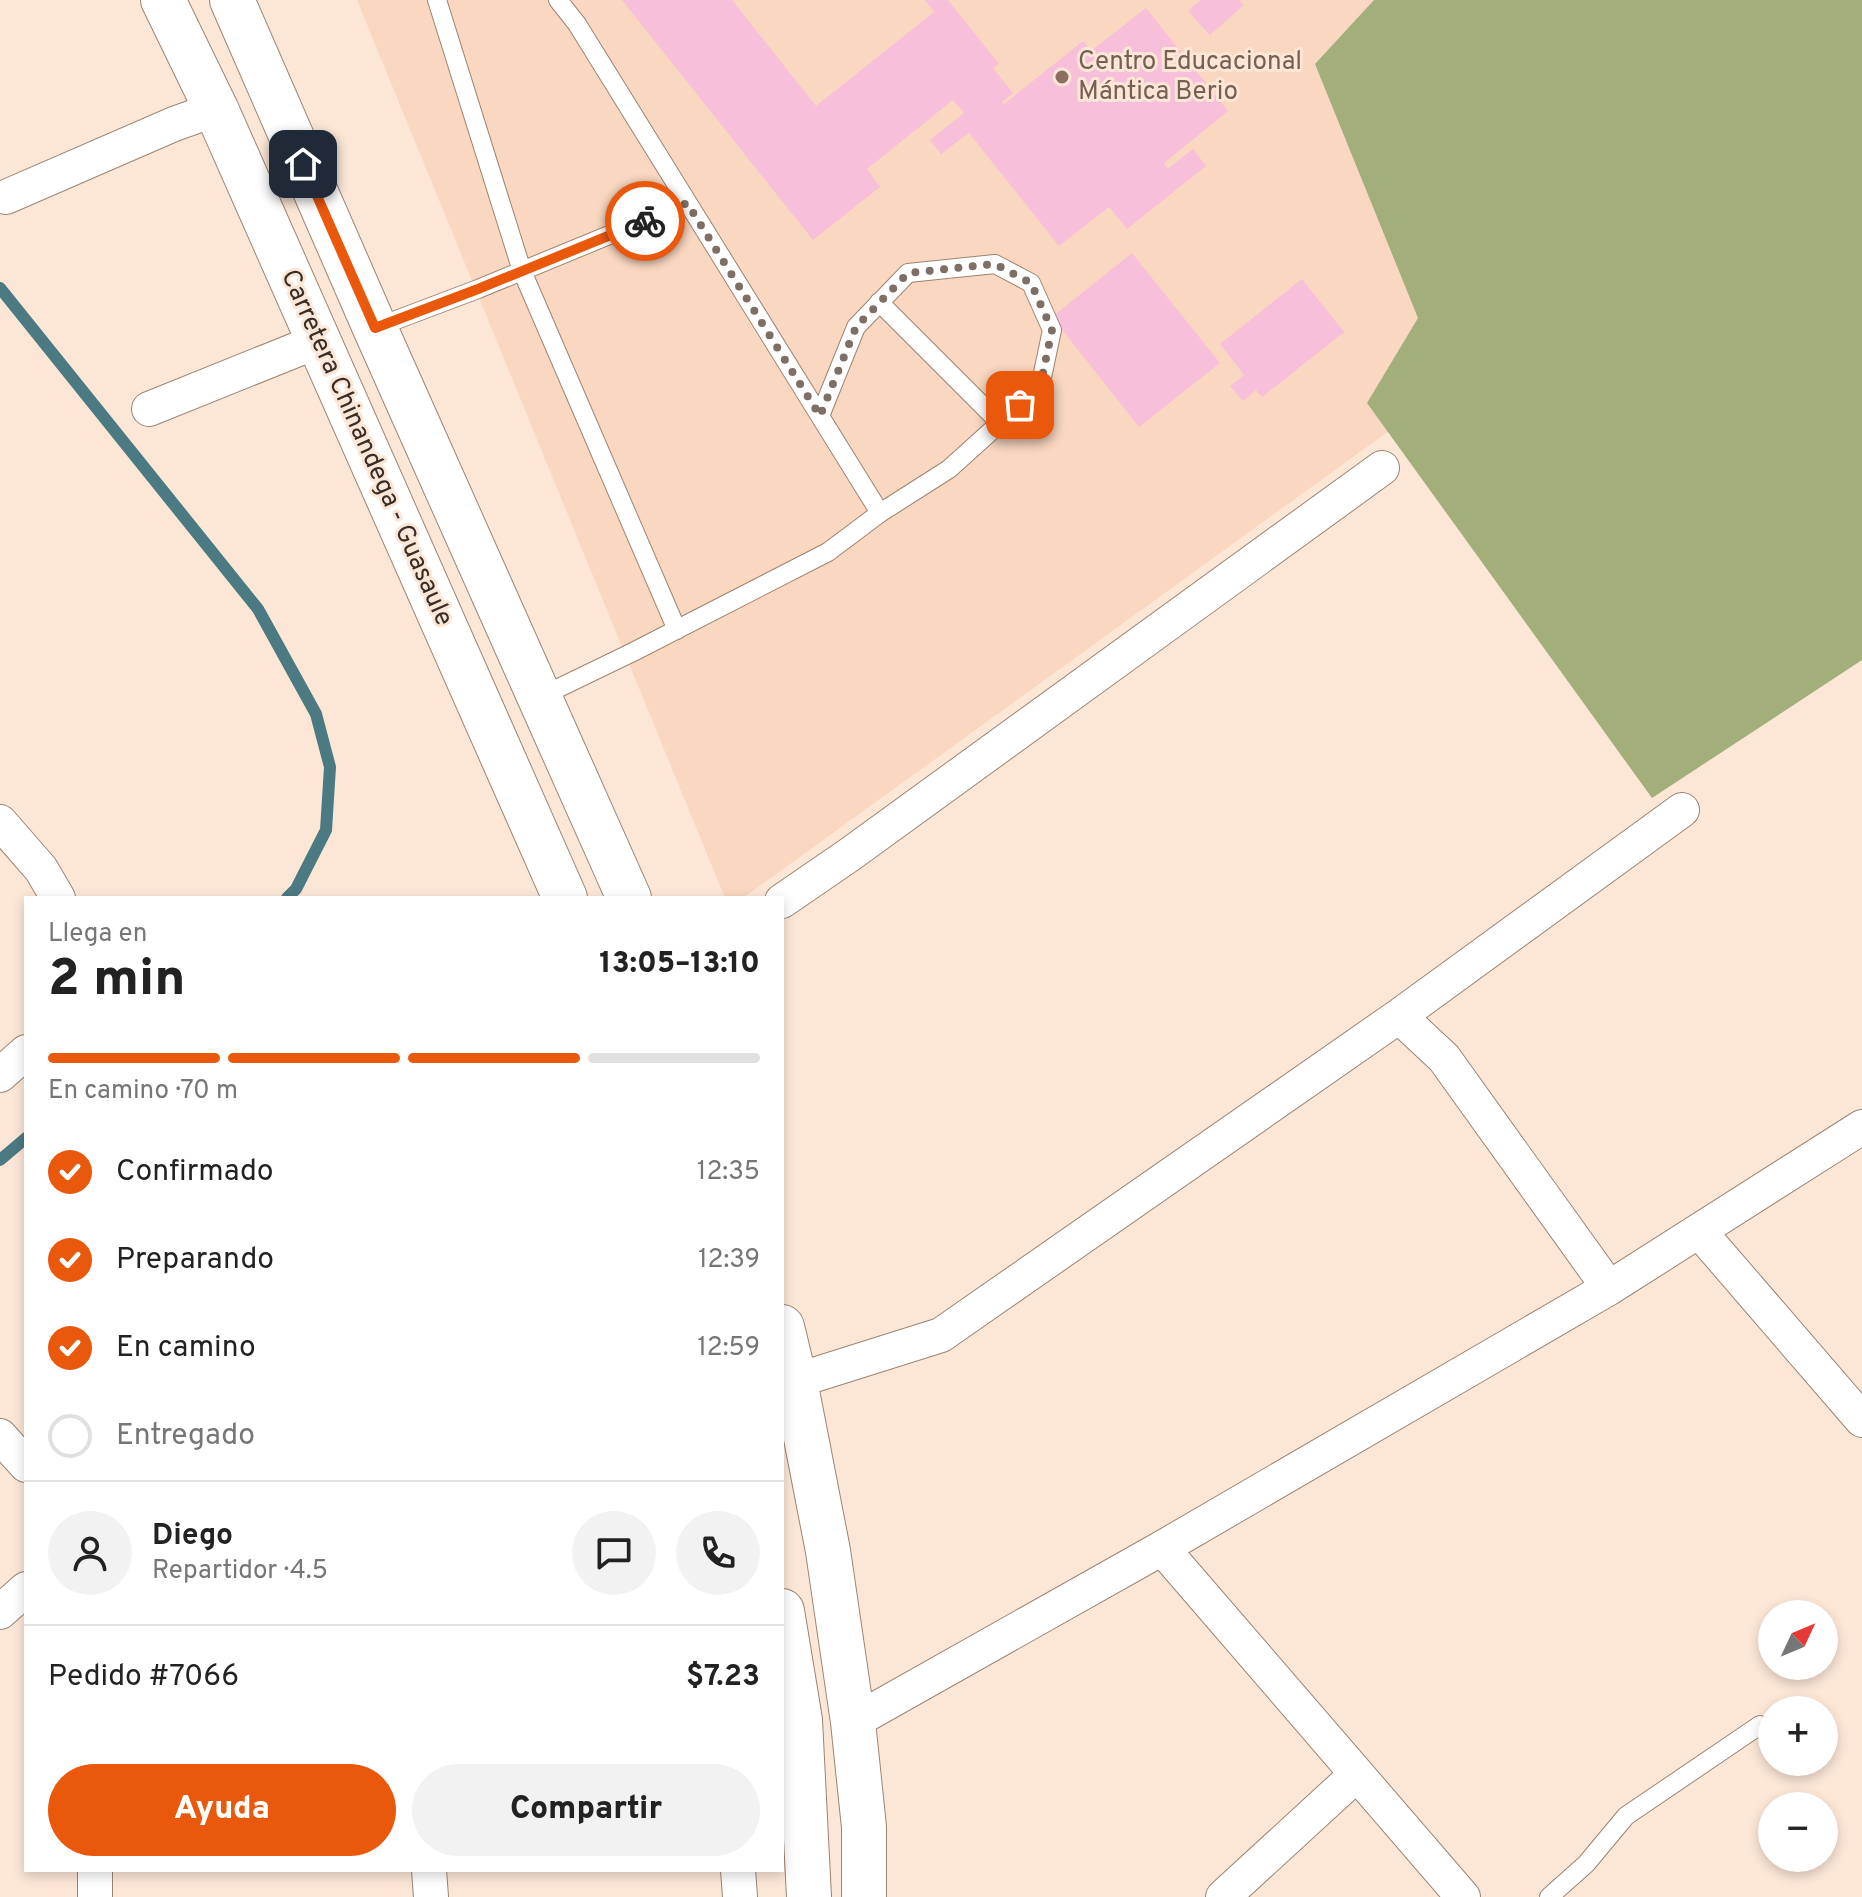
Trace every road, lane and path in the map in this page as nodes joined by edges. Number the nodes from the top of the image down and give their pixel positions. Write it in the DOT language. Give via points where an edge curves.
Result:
graph roads {
  1 [pos="163,0"];
  2 [pos="232,0"];
  3 [pos="437,0"];
  4 [pos="558,0"];
  5 [pos="216,109"];
  6 [pos="6,197"];
  7 [pos="687,203"];
  8 [pos="522,271"];
  9 [pos="879,302"];
  10 [pos="375,328"];
  11 [pos="318,341"];
  12 [pos="149,409"];
  13 [pos="820,416"];
  14 [pos="1000,423"];
  15 [pos="1382,468"];
  16 [pos="880,513"];
  17 [pos="677,630"];
  18 [pos="538,697"];
  19 [pos="1682,810"];
  20 [pos="0,822"];
  21 [pos="57,896"];
  22 [pos="564,896"];
  23 [pos="628,896"];
  24 [pos="784,900"];
  25 [pos="1399,1016"];
  26 [pos="24,1054"];
  27 [pos="0,1075"];
  28 [pos="1862,1127"];
  29 [pos="1699,1231"];
  30 [pos="1609,1288"];
  31 [pos="784,1335"];
  32 [pos="795,1381"];
  33 [pos="1862,1420"];
  34 [pos="0,1436"];
  35 [pos="24,1463"];
  36 [pos="1162,1548"];
  37 [pos="24,1591"];
  38 [pos="0,1612"];
  39 [pos="784,1623"];
  40 [pos="853,1722"];
  41 [pos="1758,1726"];
  42 [pos="1357,1774"];
  43 [pos="95,1872"];
  44 [pos="429,1872"];
  45 [pos="738,1872"];
  46 [pos="95,1897"];
  47 [pos="431,1897"];
  48 [pos="740,1897"];
  49 [pos="809,1897"];
  50 [pos="864,1897"];
  51 [pos="1223,1897"];
  52 [pos="1463,1897"];
  53 [pos="1549,1897"];
  1 -- 5 [label="highway, Carretera Chinandega - Guasaule"];
  2 -- 10 [label="highway"];
  3 -- 8 [label="lane"];
  4 -- 7 [label="lane"];
  5 -- 6 [label="street"];
  5 -- 11 [label="highway, Carretera Chinandega - Guasaule"];
  7 -- 8 [label="lane"];
  7 -- 13 [label="lane"];
  8 -- 10 [label="lane"];
  8 -- 17 [label="lane"];
  9 -- 13 [label="lane" via="856,327"];
  9 -- 14 [label="lane"];
  9 -- 14 [label="lane" via="908,273 995,264 1031,283 1052,330 1040,387"];
  10 -- 18 [label="highway"];
  11 -- 12 [label="street"];
  11 -- 22 [label="highway, Carretera Chinandega - Guasaule"];
  13 -- 16 [label="lane"];
  14 -- 16 [label="lane" via="949,469"];
  15 -- 24 [label="street"];
  16 -- 17 [label="lane" via="828,552"];
  17 -- 18 [label="lane"];
  18 -- 23 [label="highway"];
  19 -- 25 [label="street"];
  20 -- 21 [label="street"];
  25 -- 30 [label="street" via="1444,1058"];
  25 -- 32 [label="street" via="941,1335"];
  26 -- 27 [label="street"];
  28 -- 29 [label="street"];
  29 -- 30 [label="street"];
  29 -- 33 [label="street"];
  30 -- 36 [label="street"];
  31 -- 32 [label="highway"];
  32 -- 40 [label="highway" via="828,1551"];
  34 -- 35 [label="street"];
  36 -- 40 [label="street"];
  36 -- 42 [label="street"];
  37 -- 38 [label="street"];
  39 -- 49 [label="highway" via="800,1720"];
  40 -- 50 [label="highway" via="864,1827"];
  41 -- 53 [label="lane" via="1626,1816 1586,1864"];
  42 -- 51 [label="street"];
  42 -- 52 [label="street"];
  43 -- 46 [label="street"];
  44 -- 47 [label="street"];
  45 -- 48 [label="street"];
}
